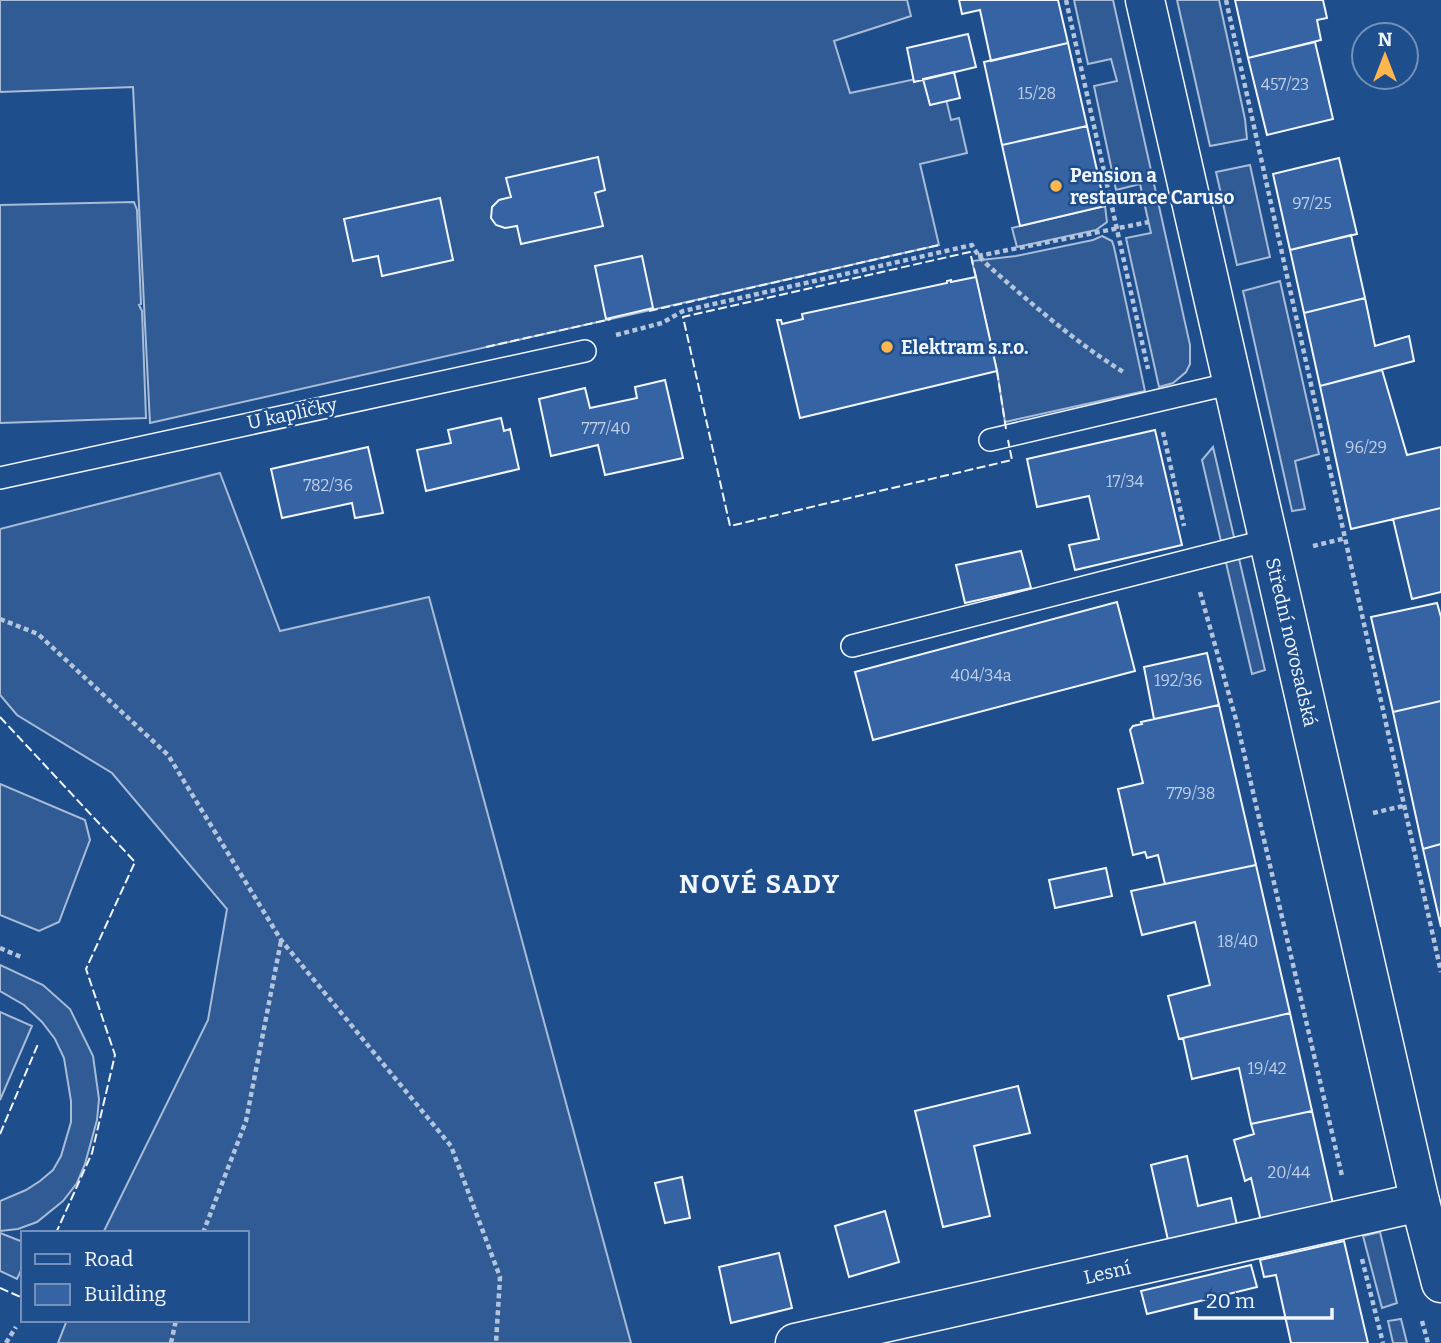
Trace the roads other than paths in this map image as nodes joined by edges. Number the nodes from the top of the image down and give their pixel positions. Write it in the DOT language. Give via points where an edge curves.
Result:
graph roads {
  1 [pos="1145,0"];
  2 [pos="585,351"];
  3 [pos="1233,383"];
  4 [pos="990,440"];
  5 [pos="0,478"];
  6 [pos="1269,540"];
  7 [pos="852,646"];
  8 [pos="1420,1202"];
  9 [pos="1441,1283"];
  10 [pos="795,1343"];
  1 -- 3 [label="main road, Střední novosadská"];
  2 -- 5 [label="lane, U kapličky"];
  3 -- 4 [label="lane"];
  3 -- 6 [label="main road, Střední novosadská"];
  6 -- 7 [label="lane"];
  6 -- 8 [label="main road, Střední novosadská"];
  8 -- 9 [label="main road, Střední novosadská"];
  8 -- 10 [label="main road, Lesní"];
}
